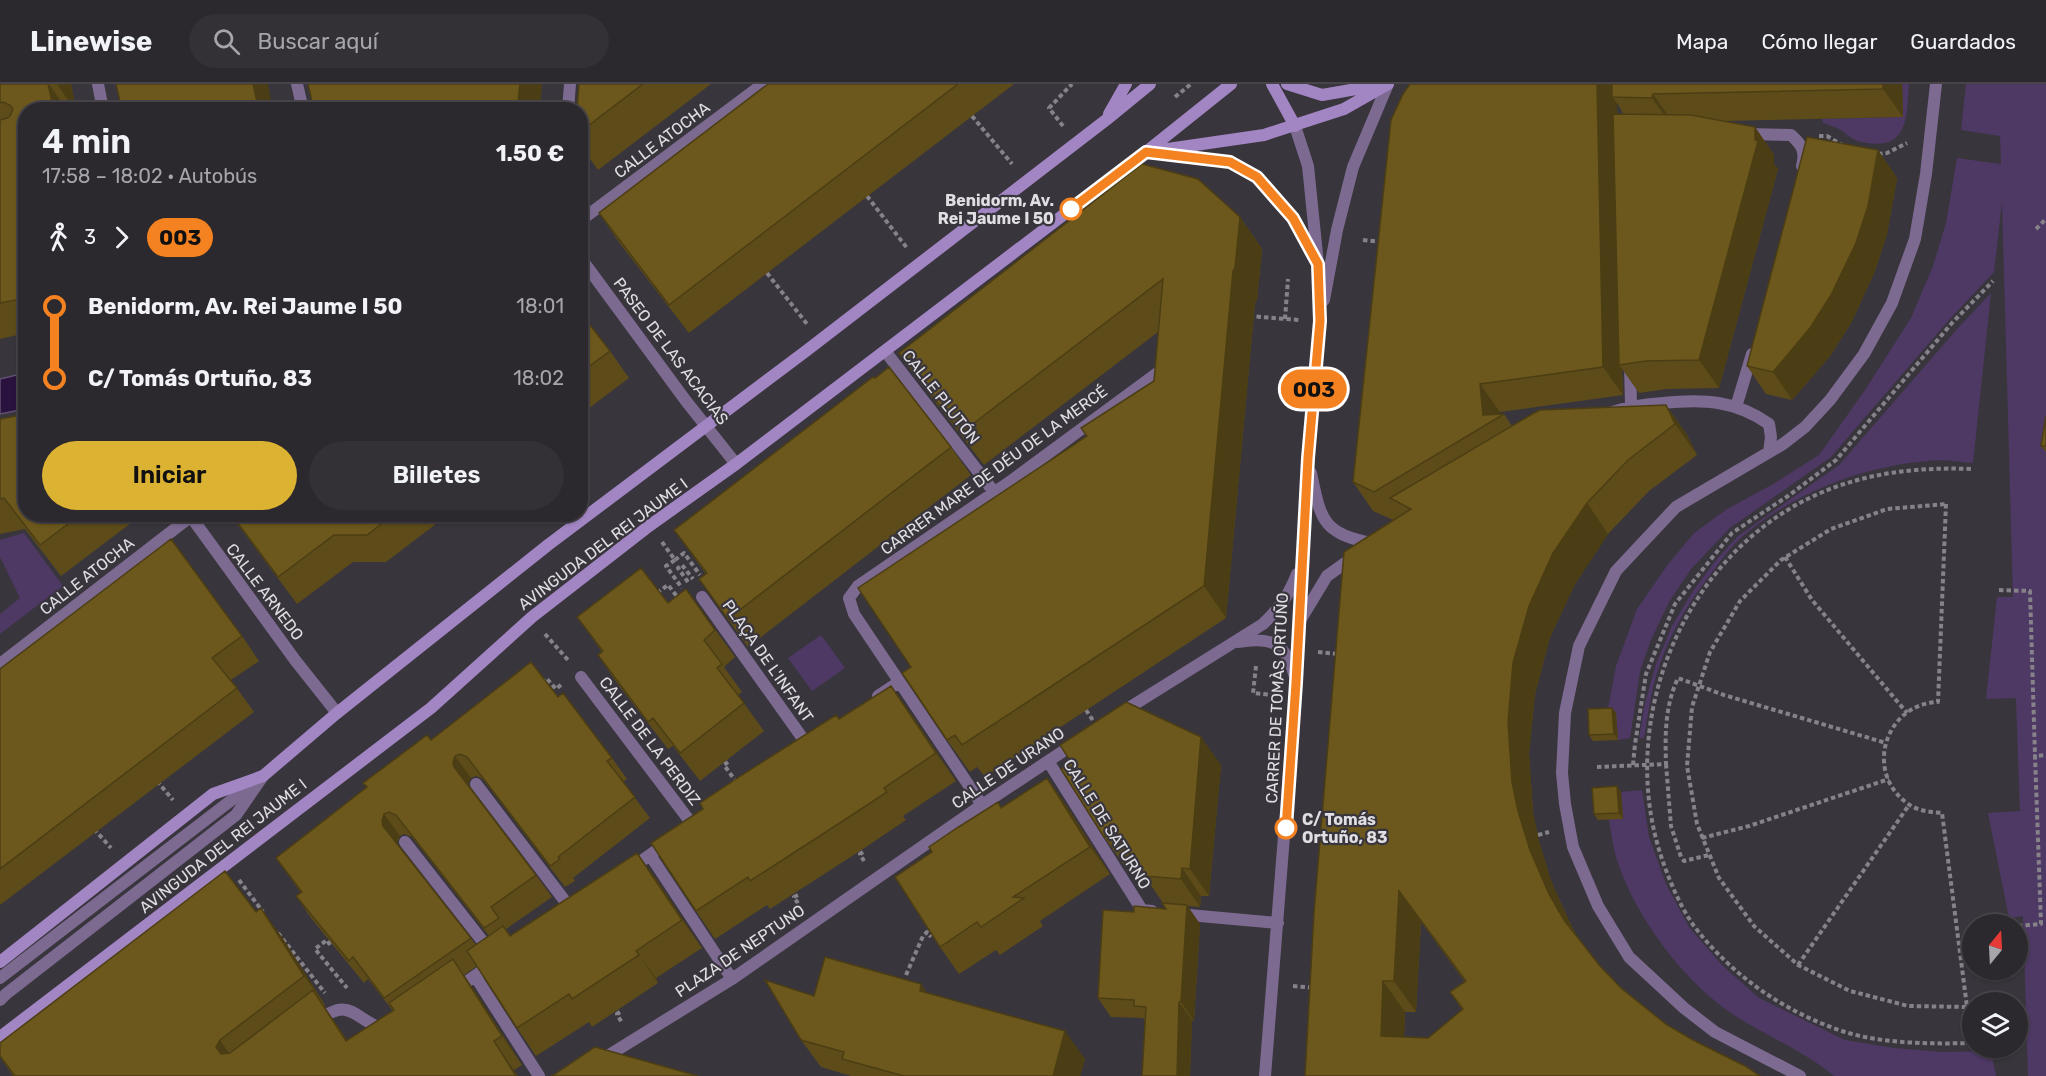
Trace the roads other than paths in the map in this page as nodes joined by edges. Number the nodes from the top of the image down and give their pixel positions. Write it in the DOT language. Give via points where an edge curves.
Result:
graph roads {
  1 [pos="98,84"];
  2 [pos="297,84"];
  3 [pos="570,84"];
  4 [pos="763,84"];
  5 [pos="1126,84"];
  6 [pos="1150,84"];
  7 [pos="1231,84"];
  8 [pos="1272,84"];
  9 [pos="1287,84"];
  10 [pos="1387,84"];
  11 [pos="1936,84"];
  12 [pos="101,102"];
  13 [pos="301,102"];
  14 [pos="569,102"];
  15 [pos="1106,120"];
  16 [pos="1295,126"];
  17 [pos="1726,134"];
  18 [pos="1146,152"];
  19 [pos="1798,181"];
  20 [pos="588,215"];
  21 [pos="1318,264"];
  22 [pos="588,268"];
  23 [pos="1320,321"];
  24 [pos="1754,345"];
  25 [pos="885,351"];
  26 [pos="1630,357"];
  27 [pos="1160,370"];
  28 [pos="1631,405"];
  29 [pos="1736,407"];
  30 [pos="1601,417"];
  31 [pos="705,425"];
  32 [pos="1769,452"];
  33 [pos="1308,458"];
  34 [pos="736,464"];
  35 [pos="994,492"];
  36 [pos="588,514"];
  37 [pos="183,522"];
  38 [pos="195,522"];
  39 [pos="578,522"];
  40 [pos="1301,565"];
  41 [pos="702,597"];
  42 [pos="1299,623"];
  43 [pos="1231,643"];
  44 [pos="0,664"];
  45 [pos="576,677"];
  46 [pos="899,682"];
  47 [pos="1296,683"];
  48 [pos="871,701"];
  49 [pos="337,713"];
  50 [pos="806,743"];
  51 [pos="1048,761"];
  52 [pos="263,776"];
  53 [pos="476,784"];
  54 [pos="982,805"];
  55 [pos="405,842"];
  56 [pos="650,855"];
  57 [pos="897,864"];
  58 [pos="617,879"];
  59 [pos="583,901"];
  60 [pos="1278,923"];
  61 [pos="0,963"];
  62 [pos="475,976"];
  63 [pos="0,978"];
  64 [pos="732,979"];
  65 [pos="448,995"];
  66 [pos="0,1000"];
  67 [pos="310,1026"];
  68 [pos="399,1029"];
  69 [pos="0,1037"];
  70 [pos="538,1076"];
  71 [pos="575,1076"];
  72 [pos="1265,1076"];
  73 [pos="1800,1076"];
  1 -- 12 [label="street"];
  2 -- 13 [label="street"];
  3 -- 14 [label="street"];
  4 -- 20 [label="street, CALLE ATOCHA"];
  5 -- 15 [label="main road"];
  6 -- 15 [label="main road, AVINGUDA DEL REI JAUME I"];
  7 -- 18 [label="main road, AVINGUDA DEL REI JAUME I"];
  8 -- 16 [label="main road"];
  9 -- 10 [label="main road" via="1322,95"];
  10 -- 16 [label="main road" via="1344,110"];
  10 -- 23 [label="street, CARRER DE TOMÀS ORTUÑO" via="1353,167"];
  11 -- 32 [label="street" via="1915,239 1892,303 1864,354 1830,400 1805,427"];
  15 -- 31 [label="main road, AVINGUDA DEL REI JAUME I"];
  16 -- 18 [label="main road" via="1264,135"];
  16 -- 21 [label="street, CARRER DE TOMÀS ORTUÑO" via="1308,166"];
  17 -- 19 [label="street" via="1791,135 1803,146"];
  18 -- 21 [label="street" via="1230,162 1257,177 1293,218"];
  18 -- 25 [label="main road, AVINGUDA DEL REI JAUME I"];
  21 -- 23 [label="street, CARRER DE TOMÀS ORTUÑO"];
  22 -- 31 [label="street, PASEO DE LAS ACACIAS"];
  23 -- 33 [label="street, CARRER DE TOMÀS ORTUÑO"];
  24 -- 29 [label="street"];
  25 -- 34 [label="main road, AVINGUDA DEL REI JAUME I"];
  25 -- 35 [label="street, CALLE PLUTÓN"];
  26 -- 28 [label="street"];
  27 -- 35 [label="street, CARRER MARE DE DÉU DE LA MERCÉ"];
  28 -- 29 [label="street" via="1690,400"];
  28 -- 30 [label="street"];
  29 -- 32 [label="street" via="1769,424"];
  31 -- 34 [label="street, PASEO DE LAS ACACIAS"];
  31 -- 36 [label="main road, AVINGUDA DEL REI JAUME I"];
  32 -- 73 [label="street" via="1676,507 1616,571 1579,646 1564,713 1562,773 1574,846 1598,906 1629,957 1715,1032"];
  33 -- 40 [label="street, CARRER DE TOMÀS ORTUÑO"];
  33 -- 42 [label="street" via="1321,512 1329,528 1354,540 1377,540 1328,576"];
  34 -- 69 [label="main road, AVINGUDA DEL REI JAUME I" via="532,617 431,708"];
  35 -- 46 [label="street, CARRER MARE DE DÉU DE LA MERCÉ" via="858,586 849,598 854,614"];
  37 -- 44 [label="street, CALLE ATOCHA"];
  38 -- 49 [label="street, CALLE ARNEDO"];
  39 -- 49 [label="main road, AVINGUDA DEL REI JAUME I"];
  40 -- 42 [label="street, CARRER DE TOMÀS ORTUÑO"];
  40 -- 43 [label="street, CALLE DE URANO" via="1279,609"];
  41 -- 50 [label="street, PLAÇA DE L'INFANT"];
  42 -- 47 [label="street, CARRER DE TOMÀS ORTUÑO"];
  43 -- 47 [label="street" via="1261,638 1280,646"];
  43 -- 51 [label="street, CALLE DE URANO"];
  45 -- 56 [label="street, CALLE DE LA PERDIZ" via="688,828"];
  46 -- 48 [label="street"];
  46 -- 54 [label="street"];
  47 -- 60 [label="street, CARRER DE TOMÀS ORTUÑO"];
  49 -- 52 [label="main road, AVINGUDA DEL REI JAUME I"];
  51 -- 54 [label="street, CALLE DE URANO"];
  51 -- 60 [label="street, CALLE DE SATURNO" via="1142,910"];
  52 -- 61 [label="main road" via="213,794"];
  52 -- 63 [label="street, AVINGUDA DEL REI JAUME I"];
  52 -- 66 [label="street" via="236,815"];
  53 -- 59 [label="street" via="567,913"];
  54 -- 57 [label="street, CALLE DE URANO"];
  55 -- 62 [label="street" via="502,957"];
  56 -- 58 [label="street"];
  56 -- 64 [label="street"];
  57 -- 64 [label="street, PLAZA DE NEPTUNO"];
  60 -- 72 [label="street, CARRER DE TOMÀS ORTUÑO"];
  62 -- 65 [label="street"];
  62 -- 70 [label="street"];
  64 -- 71 [label="street, PLAZA DE NEPTUNO"];
  67 -- 68 [label="street" via="329,1012 344,1010 389,1032"];
}
